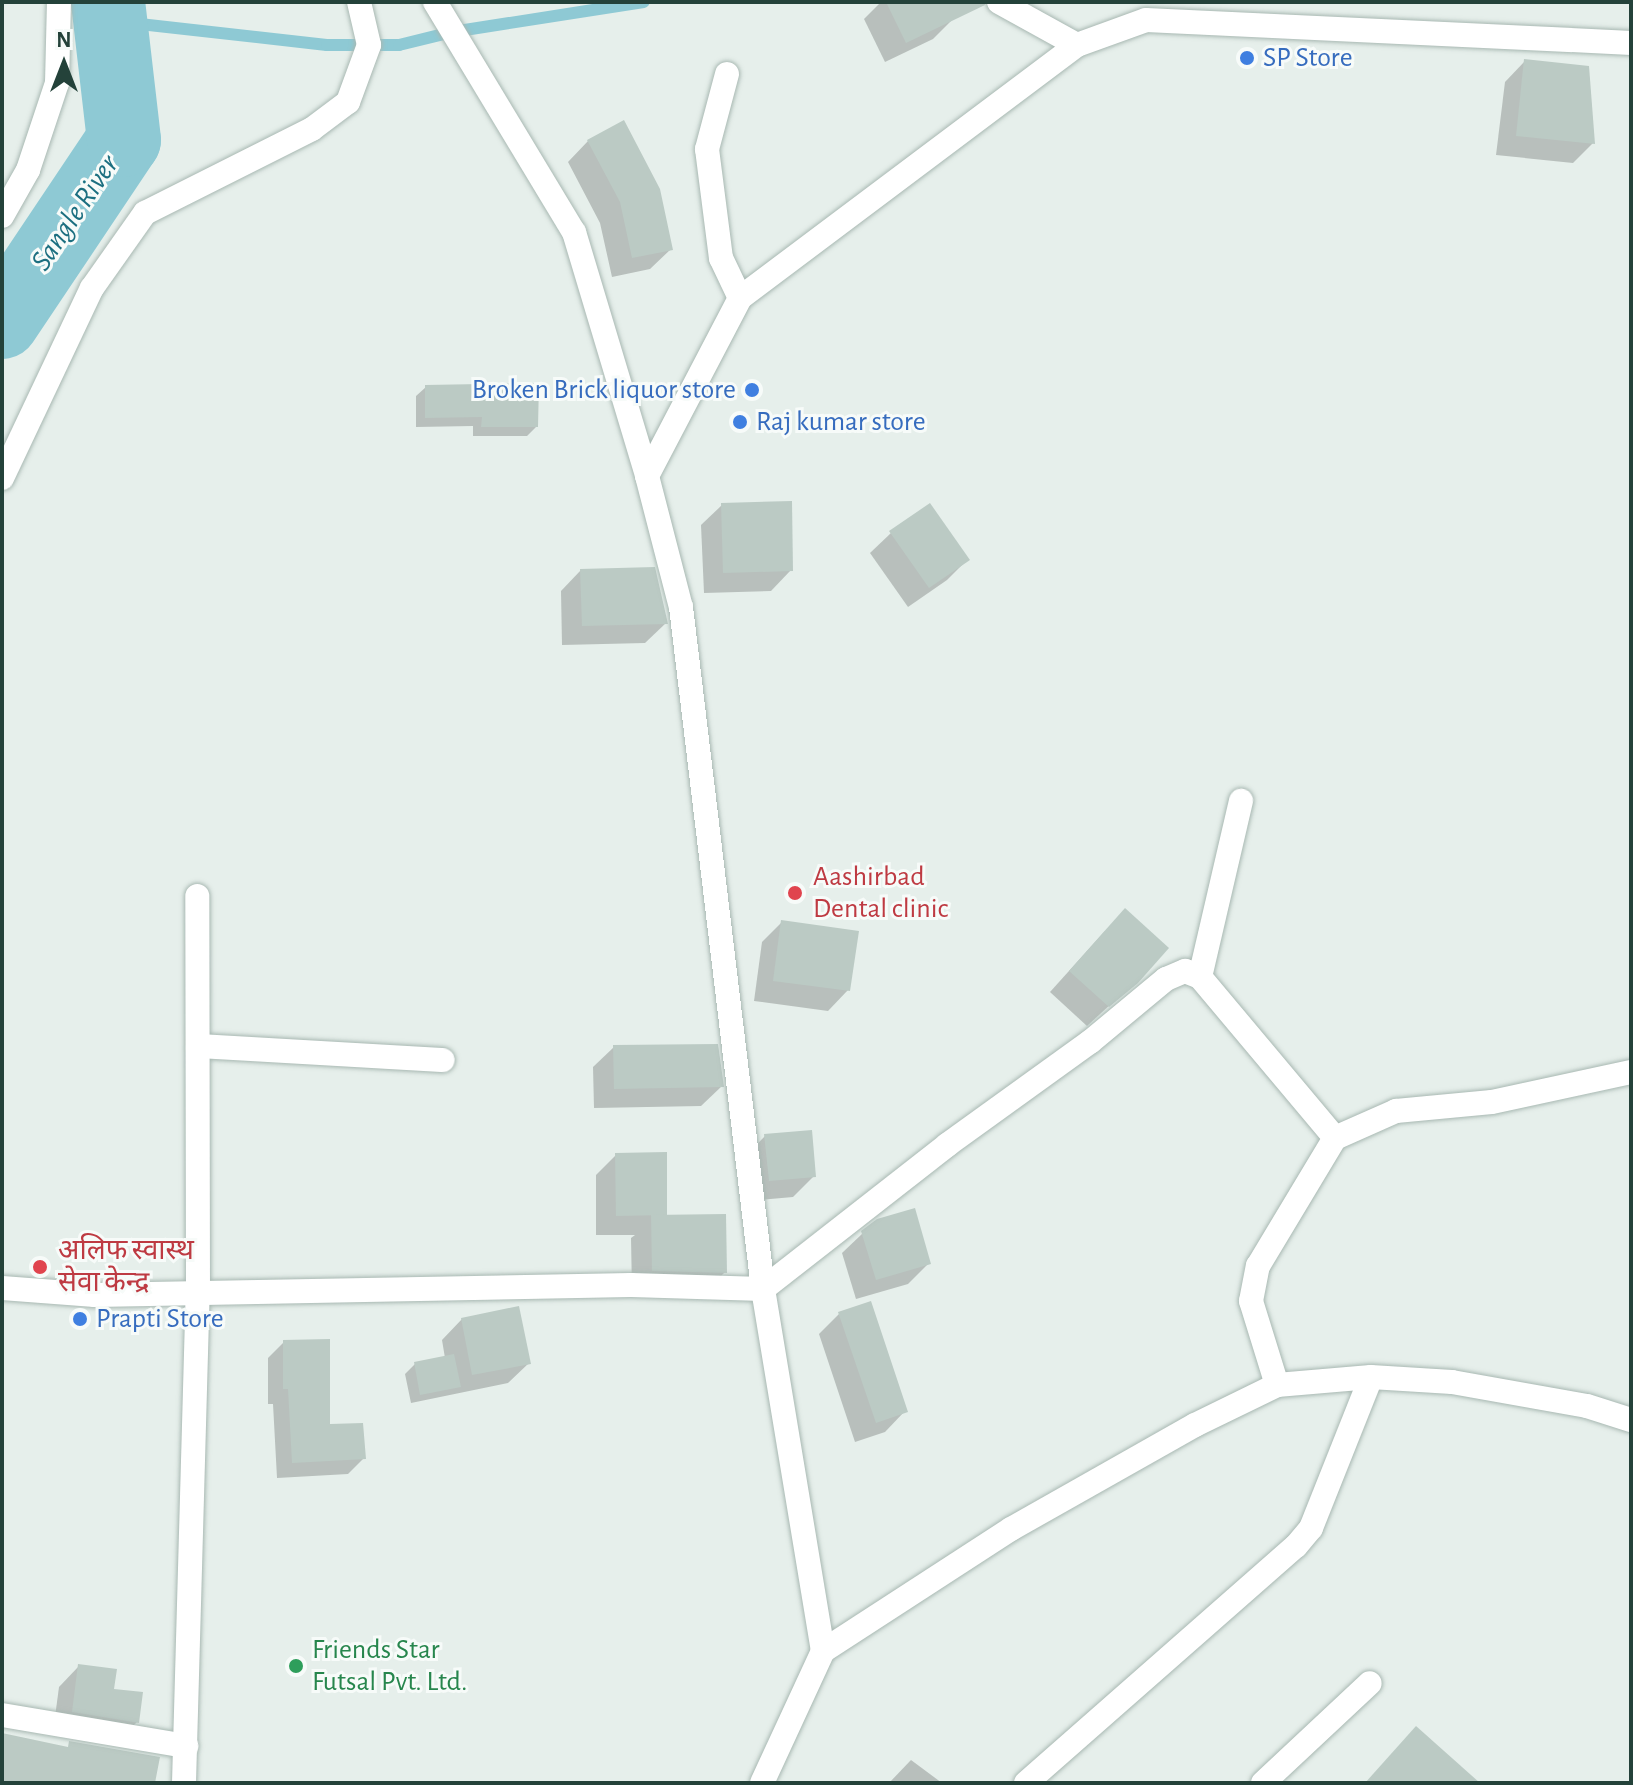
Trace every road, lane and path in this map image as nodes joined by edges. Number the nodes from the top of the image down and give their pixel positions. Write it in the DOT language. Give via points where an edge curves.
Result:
graph roads {
  1 [pos="59,2"];
  2 [pos="359,2"];
  3 [pos="435,2"];
  4 [pos="999,2"];
  5 [pos="1631,43"];
  6 [pos="1077,45"];
  7 [pos="727,74"];
  8 [pos="2,216"];
  9 [pos="740,298"];
  10 [pos="647,476"];
  11 [pos="2,478"];
  12 [pos="1241,801"];
  13 [pos="197,896"];
  14 [pos="1200,977"];
  15 [pos="198,1046"];
  16 [pos="443,1060"];
  17 [pos="1631,1072"];
  18 [pos="1335,1138"];
  19 [pos="2,1288"];
  20 [pos="763,1289"];
  21 [pos="198,1293"];
  22 [pos="1371,1377"];
  23 [pos="1277,1385"];
  24 [pos="1631,1420"];
  25 [pos="823,1651"];
  26 [pos="1370,1683"];
  27 [pos="2,1715"];
  28 [pos="186,1746"];
  29 [pos="184,1783"];
  30 [pos="762,1783"];
  31 [pos="1026,1783"];
  32 [pos="1263,1783"];
  1 -- 8 [label="street" via="57,83 28,170"];
  2 -- 11 [label="street" via="369,45 348,102 312,129 145,213 92,288"];
  3 -- 10 [label="street" via="574,232"];
  4 -- 6 [label="street"];
  5 -- 6 [label="street" via="1146,20"];
  6 -- 9 [label="street"];
  7 -- 9 [label="street" via="707,149 721,258"];
  9 -- 10 [label="street"];
  10 -- 20 [label="street" via="681,607"];
  12 -- 14 [label="street"];
  13 -- 15 [label="street"];
  14 -- 18 [label="street"];
  14 -- 20 [label="street" via="1185,971 1166,979"];
  15 -- 16 [label="street"];
  15 -- 21 [label="street"];
  17 -- 18 [label="street" via="1492,1102 1396,1111"];
  18 -- 23 [label="street" via="1258,1266 1251,1301"];
  19 -- 21 [label="street" via="95,1295"];
  20 -- 21 [label="street" via="631,1285"];
  20 -- 25 [label="street"];
  21 -- 28 [label="street"];
  22 -- 23 [label="street"];
  22 -- 24 [label="street" via="1452,1382 1587,1406"];
  22 -- 31 [label="street" via="1311,1528 1296,1546"];
  23 -- 25 [label="street" via="1011,1529"];
  25 -- 30 [label="street"];
  26 -- 32 [label="street"];
  27 -- 28 [label="street"];
  28 -- 29 [label="street"];
}
